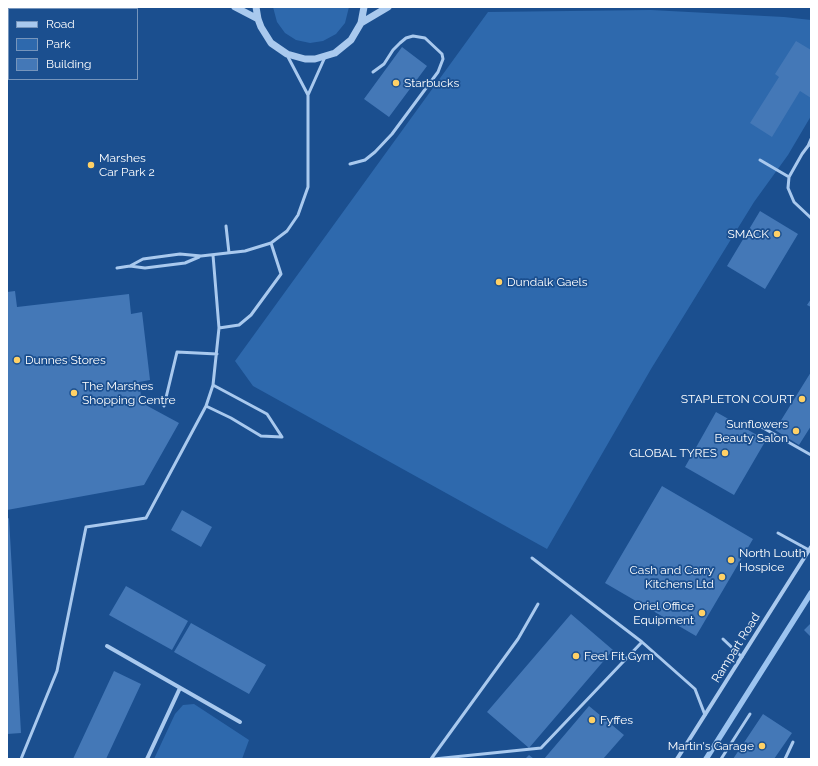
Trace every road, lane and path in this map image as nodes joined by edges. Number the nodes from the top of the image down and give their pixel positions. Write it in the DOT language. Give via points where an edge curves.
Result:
graph roads {
  1 [pos="235,7"];
  2 [pos="256,7"];
  3 [pos="364,7"];
  4 [pos="388,7"];
  5 [pos="258,19"];
  6 [pos="361,23"];
  7 [pos="287,54"];
  8 [pos="325,57"];
  9 [pos="373,72"];
  10 [pos="308,95"];
  11 [pos="811,139"];
  12 [pos="809,145"];
  13 [pos="760,160"];
  14 [pos="350,164"];
  15 [pos="789,177"];
  16 [pos="811,218"];
  17 [pos="226,226"];
  18 [pos="271,243"];
  19 [pos="229,253"];
  20 [pos="213,255"];
  21 [pos="201,256"];
  22 [pos="130,266"];
  23 [pos="117,268"];
  24 [pos="219,328"];
  25 [pos="217,354"];
  26 [pos="213,385"];
  27 [pos="164,406"];
  28 [pos="206,406"];
  29 [pos="758,425"];
  30 [pos="811,455"];
  31 [pos="778,533"];
  32 [pos="810,550"];
  33 [pos="532,558"];
  34 [pos="538,604"];
  35 [pos="723,639"];
  36 [pos="642,642"];
  37 [pos="107,646"];
  38 [pos="742,657"];
  39 [pos="180,688"];
  40 [pos="750,714"];
  41 [pos="705,715"];
  42 [pos="240,722"];
  43 [pos="793,742"];
  44 [pos="21,759"];
  45 [pos="147,759"];
  46 [pos="431,759"];
  47 [pos="434,759"];
  48 [pos="676,759"];
  49 [pos="721,759"];
  50 [pos="785,759"];
  1 -- 5 [label="street"];
  2 -- 5 [label="street"];
  3 -- 6 [label="street"];
  4 -- 6 [label="street"];
  5 -- 7 [label="street" via="267,38"];
  6 -- 8 [label="street" via="352,40 339,51"];
  7 -- 8 [label="street" via="305,59"];
  7 -- 10 [label="lane"];
  8 -- 10 [label="lane"];
  9 -- 14 [label="lane" via="384,64 393,50 406,38 413,36 425,38 442,54 443,59 438,72 392,134 365,160"];
  10 -- 18 [label="lane" via="308,187 298,215 287,231"];
  11 -- 12 [label="lane"];
  12 -- 15 [label="lane"];
  13 -- 15 [label="lane"];
  15 -- 16 [label="lane" via="788,188 794,202"];
  17 -- 19 [label="lane"];
  18 -- 19 [label="lane"];
  18 -- 24 [label="lane" via="282,274 251,315 239,325"];
  19 -- 20 [label="lane"];
  20 -- 21 [label="lane"];
  20 -- 24 [label="lane"];
  21 -- 22 [label="lane" via="185,263 145,268"];
  21 -- 22 [label="lane" via="180,254 143,259"];
  22 -- 23 [label="lane"];
  24 -- 25 [label="lane"];
  25 -- 26 [label="lane"];
  25 -- 27 [label="lane" via="177,352"];
  26 -- 28 [label="lane"];
  26 -- 28 [label="lane" via="267,414 282,437 261,436"];
  28 -- 44 [label="lane" via="146,518 86,527 57,671"];
  29 -- 30 [label="lane"];
  31 -- 32 [label="lane"];
  32 -- 38 [label="street, Rampart Road"];
  33 -- 36 [label="lane"];
  34 -- 46 [label="lane" via="518,639"];
  35 -- 38 [label="lane"];
  36 -- 41 [label="lane" via="695,689"];
  36 -- 47 [label="lane" via="541,748"];
  37 -- 39 [label="street"];
  38 -- 41 [label="street, Rampart Road"];
  39 -- 42 [label="street"];
  39 -- 45 [label="street"];
  40 -- 49 [label="lane"];
  41 -- 48 [label="street, Rampart Road"];
  43 -- 50 [label="lane"];
}
